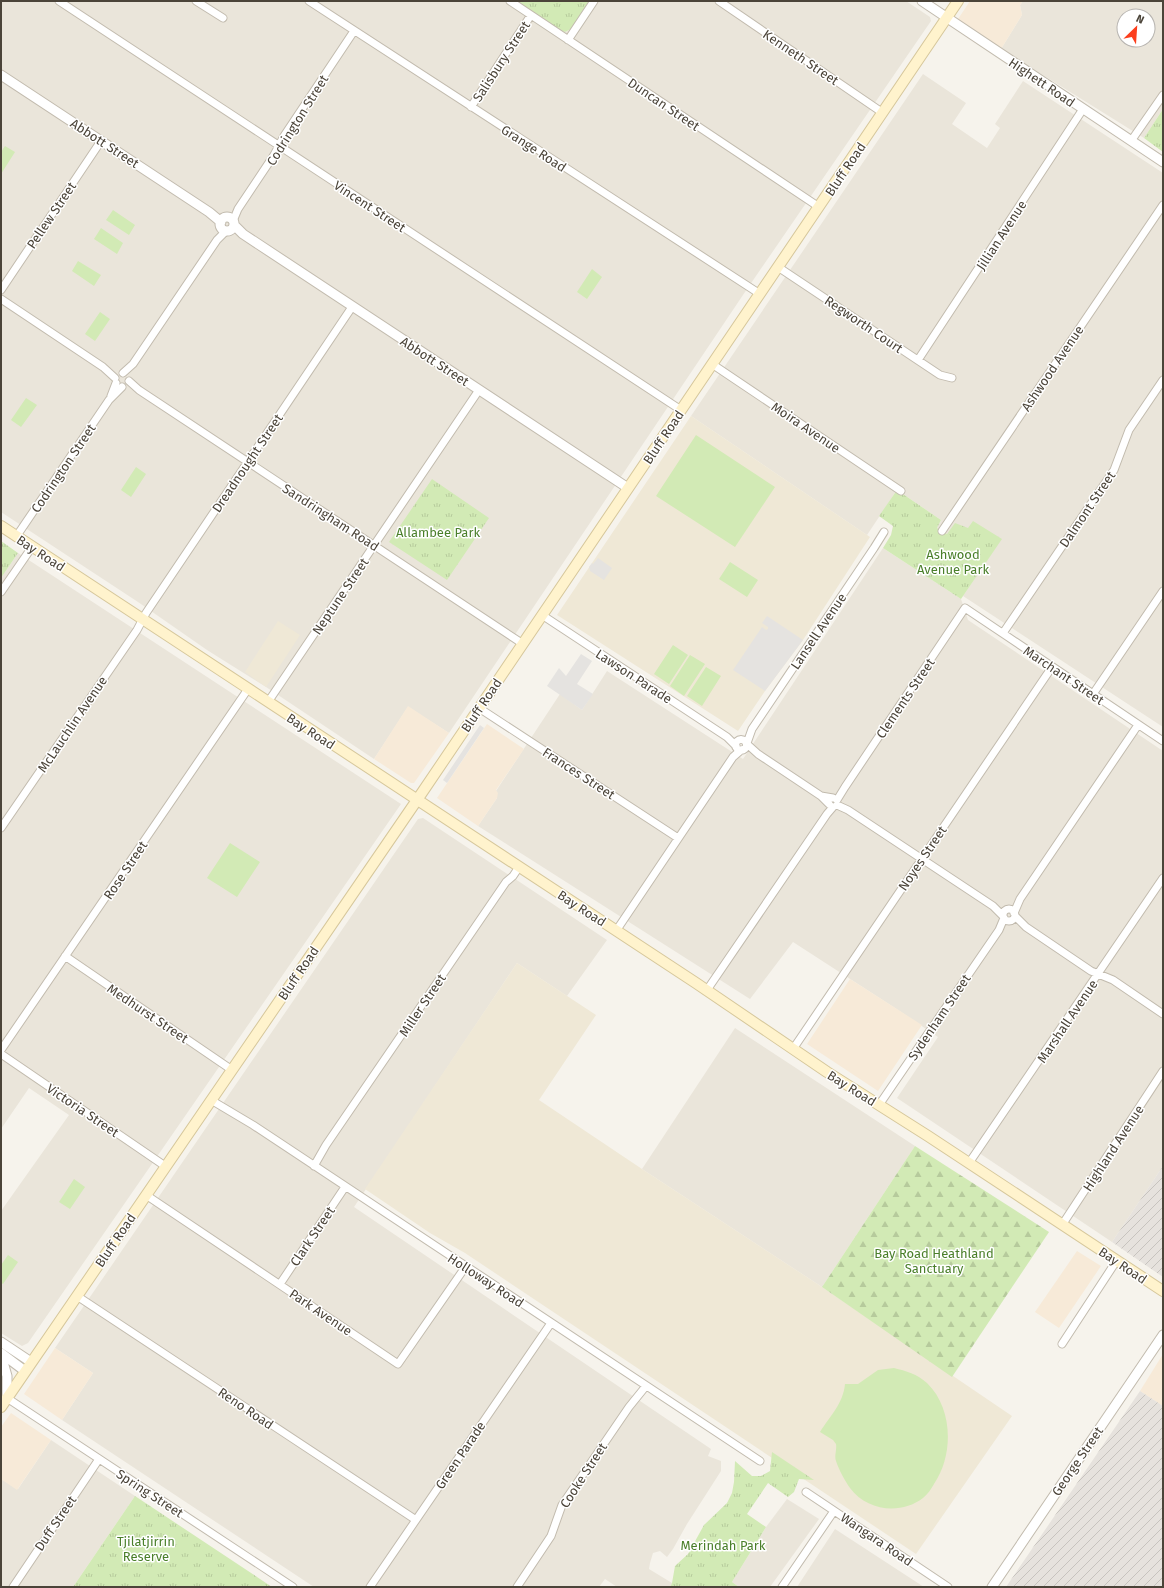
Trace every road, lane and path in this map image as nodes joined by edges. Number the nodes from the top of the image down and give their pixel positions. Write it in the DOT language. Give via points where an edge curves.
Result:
graph roads {
  1 [pos="59,1"];
  2 [pos="196,1"];
  3 [pos="309,1"];
  4 [pos="510,1"];
  5 [pos="594,1"];
  6 [pos="718,1"];
  7 [pos="922,1"];
  8 [pos="958,1"];
  9 [pos="531,15"];
  10 [pos="223,18"];
  11 [pos="946,18"];
  12 [pos="354,31"];
  13 [pos="568,40"];
  14 [pos="1,75"];
  15 [pos="1163,95"];
  16 [pos="471,107"];
  17 [pos="1083,109"];
  18 [pos="883,113"];
  19 [pos="101,141"];
  20 [pos="1131,141"];
  21 [pos="279,146"];
  22 [pos="1163,162"];
  23 [pos="1163,206"];
  24 [pos="819,207"];
  25 [pos="228,224"];
  26 [pos="778,267"];
  27 [pos="1,290"];
  28 [pos="760,294"];
  29 [pos="1,299"];
  30 [pos="352,307"];
  31 [pos="918,360"];
  32 [pos="712,364"];
  33 [pos="952,378"];
  34 [pos="122,380"];
  35 [pos="1163,380"];
  36 [pos="479,390"];
  37 [pos="681,410"];
  38 [pos="248,462"];
  39 [pos="628,488"];
  40 [pos="901,491"];
  41 [pos="1,526"];
  42 [pos="942,530"];
  43 [pos="884,532"];
  44 [pos="16,537"];
  45 [pos="374,546"];
  46 [pos="32,547"];
  47 [pos="1163,591"];
  48 [pos="1,592"];
  49 [pos="965,608"];
  50 [pos="542,616"];
  51 [pos="143,620"];
  52 [pos="1003,633"];
  53 [pos="523,644"];
  54 [pos="1052,667"];
  55 [pos="248,689"];
  56 [pos="1093,694"];
  57 [pos="268,702"];
  58 [pos="479,708"];
  59 [pos="1138,725"];
  60 [pos="1163,741"];
  61 [pos="741,745"];
  62 [pos="417,800"];
  63 [pos="834,802"];
  64 [pos="1,828"];
  65 [pos="678,838"];
  66 [pos="922,859"];
  67 [pos="519,867"];
  68 [pos="1163,878"];
  69 [pos="1009,916"];
  70 [pos="616,931"];
  71 [pos="65,956"];
  72 [pos="1098,974"];
  73 [pos="707,990"];
  74 [pos="1163,1014"];
  75 [pos="793,1049"];
  76 [pos="1,1050"];
  77 [pos="1,1054"];
  78 [pos="232,1070"];
  79 [pos="1163,1071"];
  80 [pos="211,1100"];
  81 [pos="880,1105"];
  82 [pos="970,1163"];
  83 [pos="312,1165"];
  84 [pos="165,1166"];
  85 [pos="345,1187"];
  86 [pos="146,1195"];
  87 [pos="1062,1224"];
  88 [pos="1117,1260"];
  89 [pos="466,1266"];
  90 [pos="280,1284"];
  91 [pos="1163,1291"];
  92 [pos="77,1296"];
  93 [pos="551,1323"];
  94 [pos="1163,1335"];
  95 [pos="1,1342"];
  96 [pos="1062,1344"];
  97 [pos="1,1354"];
  98 [pos="31,1362"];
  99 [pos="25,1371"];
  100 [pos="644,1385"];
  101 [pos="7,1398"];
  102 [pos="1,1407"];
  103 [pos="99,1459"];
  104 [pos="760,1461"];
  105 [pos="806,1492"];
  106 [pos="834,1511"];
  107 [pos="416,1520"];
  108 [pos="12,1587"];
  109 [pos="293,1587"];
  110 [pos="370,1587"];
  111 [pos="517,1587"];
  112 [pos="782,1587"];
  113 [pos="948,1587"];
  114 [pos="992,1587"];
  1 -- 21 [label="street, Vincent Street"];
  2 -- 10 [label="street"];
  3 -- 12 [label="street, Grange Road"];
  4 -- 9 [label="street, Duncan Street"];
  5 -- 13 [label="street"];
  6 -- 18 [label="street, Kenneth Street"];
  7 -- 11 [label="street, Highett Road"];
  8 -- 11 [label="main road, Bluff Road"];
  9 -- 13 [label="street, Duncan Street"];
  9 -- 16 [label="street, Salisbury Street"];
  11 -- 17 [label="street, Highett Road"];
  11 -- 18 [label="main road, Bluff Road"];
  12 -- 16 [label="street, Grange Road"];
  12 -- 21 [label="street, Codrington Street"];
  13 -- 24 [label="street, Duncan Street"];
  14 -- 19 [label="street, Abbott Street"];
  15 -- 20 [label="street"];
  16 -- 28 [label="street, Grange Road"];
  17 -- 20 [label="street, Highett Road"];
  17 -- 31 [label="street, Jillian Avenue"];
  18 -- 24 [label="main road, Bluff Road"];
  19 -- 25 [label="street, Abbott Street"];
  19 -- 27 [label="street, Pellew Street"];
  20 -- 22 [label="street, Highett Road"];
  21 -- 25 [label="street, Codrington Street"];
  21 -- 37 [label="street, Vincent Street"];
  23 -- 42 [label="street, Ashwood Avenue"];
  24 -- 26 [label="main road, Bluff Road"];
  25 -- 30 [label="street, Abbott Street"];
  25 -- 34 [label="street, Codrington Street"];
  26 -- 28 [label="main road, Bluff Road"];
  26 -- 31 [label="street, Regworth Court"];
  28 -- 32 [label="main road, Bluff Road"];
  29 -- 34 [label="street, Sandringham Road"];
  30 -- 36 [label="street, Abbott Street"];
  30 -- 38 [label="street, Dreadnought Street"];
  31 -- 33 [label="street, Regworth Court" via="940,374"];
  32 -- 37 [label="main road, Bluff Road"];
  32 -- 40 [label="street, Moira Avenue"];
  34 -- 38 [label="street, Sandringham Road"];
  34 -- 44 [label="street, Codrington Street"];
  35 -- 52 [label="street, Dalmont Street" via="1129,430 1114,470"];
  36 -- 39 [label="street, Abbott Street"];
  36 -- 45 [label="street, Neptune Street"];
  37 -- 39 [label="main road, Bluff Road"];
  38 -- 45 [label="street, Sandringham Road"];
  38 -- 51 [label="street, Dreadnought Street"];
  39 -- 50 [label="main road, Bluff Road"];
  41 -- 44 [label="main road, Bay Road"];
  43 -- 61 [label="street, Lansell Avenue"];
  44 -- 46 [label="main road, Bay Road"];
  45 -- 53 [label="street, Sandringham Road"];
  45 -- 57 [label="street, Neptune Street"];
  46 -- 48 [label="street"];
  46 -- 51 [label="main road, Bay Road"];
  47 -- 56 [label="street"];
  49 -- 52 [label="street, Marchant Street"];
  49 -- 63 [label="street, Clements Street"];
  50 -- 53 [label="main road, Bluff Road"];
  50 -- 61 [label="street, Lawson Parade"];
  51 -- 55 [label="main road, Bay Road"];
  51 -- 64 [label="street, McLauchlin Avenue"];
  52 -- 54 [label="street, Marchant Street"];
  53 -- 58 [label="main road, Bluff Road"];
  54 -- 56 [label="street, Marchant Street"];
  54 -- 66 [label="street, Noyes Street"];
  55 -- 57 [label="main road, Bay Road"];
  55 -- 71 [label="street, Rose Street"];
  56 -- 59 [label="street, Marchant Street"];
  57 -- 62 [label="main road, Bay Road"];
  58 -- 62 [label="main road, Bluff Road"];
  58 -- 65 [label="street, Frances Street"];
  59 -- 60 [label="street, Marchant Street"];
  59 -- 69 [label="street, Sydenham Street"];
  61 -- 63 [label="street, Lawson Parade"];
  61 -- 65 [label="street, Lansell Avenue"];
  62 -- 67 [label="main road, Bay Road"];
  62 -- 78 [label="main road, Bluff Road"];
  63 -- 66 [label="street, Lawson Parade"];
  63 -- 73 [label="street, Clements Street"];
  65 -- 70 [label="street, Lansell Avenue"];
  66 -- 69 [label="street, Lawson Parade"];
  66 -- 75 [label="street, Noyes Street"];
  67 -- 70 [label="main road, Bay Road"];
  67 -- 83 [label="street, Miller Street" via="506,882"];
  68 -- 72 [label="street, Marshall Avenue"];
  69 -- 72 [label="street, Lawson Parade"];
  69 -- 81 [label="street, Sydenham Street"];
  70 -- 73 [label="main road, Bay Road"];
  71 -- 76 [label="street, Rose Street"];
  71 -- 78 [label="street, Medhurst Street"];
  72 -- 74 [label="street, Lawson Parade" via="1113,980"];
  72 -- 82 [label="street, Marshall Avenue"];
  73 -- 75 [label="main road, Bay Road"];
  75 -- 81 [label="main road, Bay Road"];
  77 -- 84 [label="street, Victoria Street"];
  78 -- 80 [label="main road, Bluff Road"];
  79 -- 87 [label="street, Highland Avenue"];
  80 -- 83 [label="street, Holloway Road"];
  80 -- 84 [label="main road, Bluff Road"];
  81 -- 82 [label="main road, Bay Road"];
  82 -- 87 [label="main road, Bay Road"];
  83 -- 85 [label="street, Holloway Road"];
  84 -- 86 [label="main road, Bluff Road"];
  85 -- 89 [label="street, Holloway Road"];
  85 -- 90 [label="street, Clark Street"];
  86 -- 90 [label="street, Park Avenue"];
  86 -- 92 [label="main road, Bluff Road"];
  87 -- 88 [label="main road, Bay Road"];
  88 -- 91 [label="main road, Bay Road"];
  88 -- 96 [label="street"];
  89 -- 90 [label="street, Park Avenue" via="398,1364"];
  89 -- 93 [label="street, Holloway Road"];
  92 -- 98 [label="main road, Bluff Road"];
  92 -- 107 [label="street, Reno Road"];
  93 -- 100 [label="street, Holloway Road"];
  93 -- 107 [label="street, Green Parade"];
  94 -- 114 [label="street, George Street"];
  95 -- 98 [label="street"];
  97 -- 99 [label="street"];
  97 -- 101 [label="street" via="7,1376"];
  98 -- 99 [label="main road, Bluff Road"];
  99 -- 101 [label="main road, Bluff Road"];
  100 -- 104 [label="street, Holloway Road"];
  100 -- 111 [label="street, Cooke Street" via="562,1505 551,1536"];
  101 -- 102 [label="main road, Bluff Road"];
  101 -- 103 [label="street, Spring Street"];
  103 -- 108 [label="street, Duff Street"];
  103 -- 109 [label="street, Spring Street"];
  105 -- 106 [label="street, Wangara Road"];
  106 -- 112 [label="street"];
  106 -- 113 [label="street, Wangara Road"];
  107 -- 110 [label="street, Green Parade"];
}
